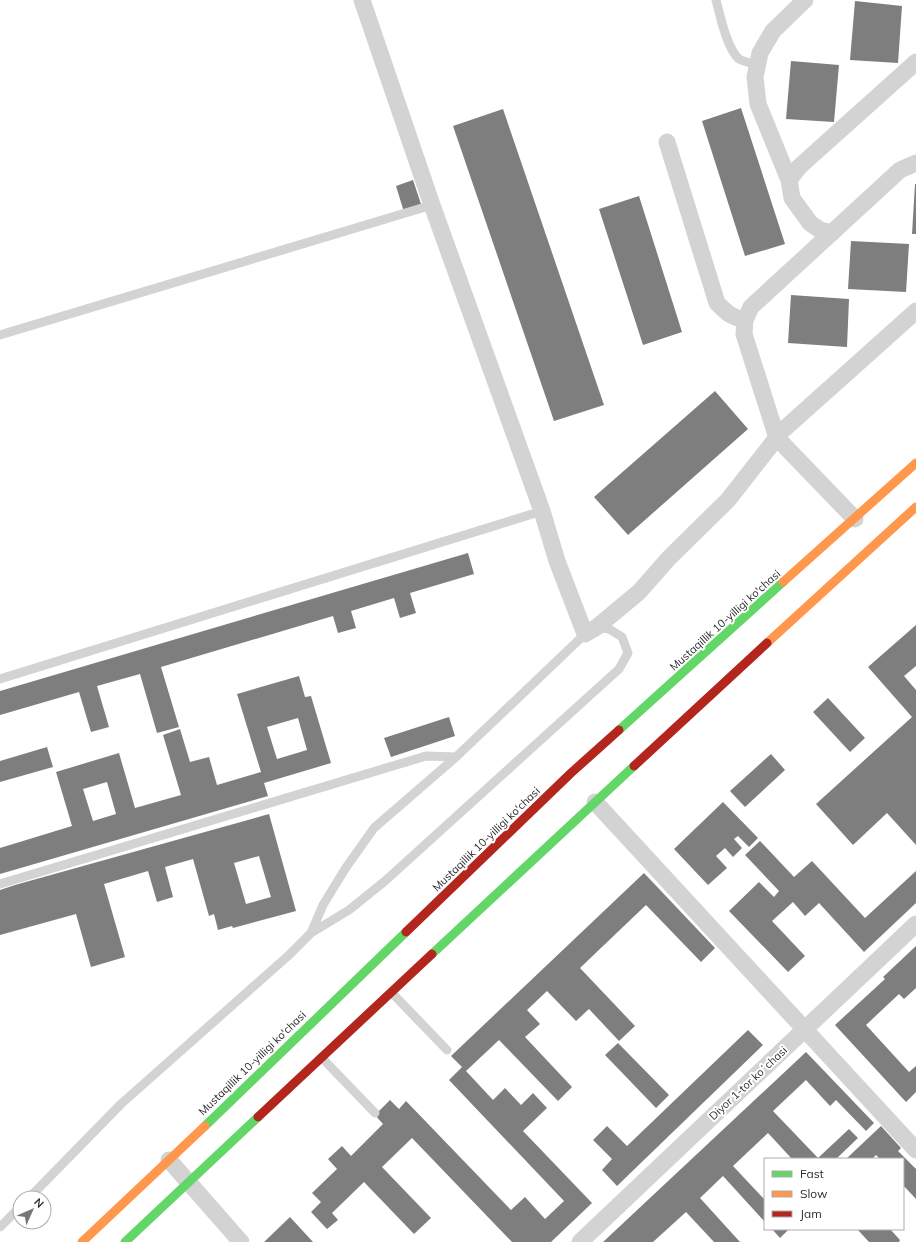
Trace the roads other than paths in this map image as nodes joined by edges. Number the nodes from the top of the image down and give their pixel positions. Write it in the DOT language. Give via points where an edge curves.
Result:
graph roads {
  1 [pos="362,0"];
  2 [pos="716,0"];
  3 [pos="805,0"];
  4 [pos="916,62"];
  5 [pos="758,65"];
  6 [pos="667,142"];
  7 [pos="916,163"];
  8 [pos="789,180"];
  9 [pos="432,205"];
  10 [pos="832,232"];
  11 [pos="916,311"];
  12 [pos="745,320"];
  13 [pos="0,335"];
  14 [pos="777,438"];
  15 [pos="916,463"];
  16 [pos="916,507"];
  17 [pos="542,511"];
  18 [pos="855,519"];
  19 [pos="591,630"];
  20 [pos="0,679"];
  21 [pos="456,758"];
  22 [pos="595,802"];
  23 [pos="0,884"];
  24 [pos="916,924"];
  25 [pos="311,933"];
  26 [pos="392,992"];
  27 [pos="805,1029"];
  28 [pos="447,1050"];
  29 [pos="322,1058"];
  30 [pos="375,1112"];
  31 [pos="916,1150"];
  32 [pos="169,1160"];
  33 [pos="189,1183"];
  34 [pos="37,1190"];
  35 [pos="12,1215"];
  36 [pos="0,1227"];
  37 [pos="82,1242"];
  38 [pos="125,1242"];
  39 [pos="241,1242"];
  40 [pos="580,1242"];
  1 -- 9 [label="street"];
  2 -- 5 [label="lane" via="732,50 740,59"];
  3 -- 5 [label="street" via="772,31 760,53"];
  4 -- 8 [label="street" via="799,167"];
  5 -- 8 [label="street" via="755,77 758,104"];
  6 -- 12 [label="street" via="717,302 728,314"];
  7 -- 10 [label="street" via="900,170"];
  8 -- 10 [label="street" via="792,198 810,223 820,230"];
  9 -- 13 [label="lane"];
  9 -- 17 [label="street"];
  10 -- 12 [label="street" via="751,307"];
  11 -- 14 [label="street"];
  12 -- 14 [label="street" via="744,334"];
  14 -- 18 [label="street"];
  14 -- 19 [label="street" via="728,500 669,558 639,592"];
  15 -- 18 [label="main road, Mustaqillik 10-yilligi ko'chasi"];
  16 -- 22 [label="main road"];
  17 -- 19 [label="street" via="557,561"];
  17 -- 20 [label="lane"];
  18 -- 32 [label="main road, Mustaqillik 10-yilligi ko'chasi" via="571,773"];
  19 -- 21 [label="lane"];
  19 -- 25 [label="lane" via="609,629 622,637 628,653 619,669 385,881 349,910"];
  21 -- 23 [label="lane" via="426,756"];
  21 -- 25 [label="lane" via="374,828 344,869 323,905"];
  22 -- 26 [label="main road"];
  22 -- 27 [label="street"];
  24 -- 27 [label="street, Diyor 1-tor koʻchasi"];
  25 -- 34 [label="lane" via="121,1104"];
  26 -- 28 [label="lane"];
  26 -- 29 [label="main road"];
  27 -- 31 [label="street"];
  27 -- 40 [label="street, Diyor 1-tor koʻchasi"];
  29 -- 30 [label="lane"];
  29 -- 33 [label="main road"];
  32 -- 33 [label="street"];
  32 -- 37 [label="main road, Mustaqillik 10-yilligi ko'chasi"];
  33 -- 38 [label="main road"];
  33 -- 39 [label="street"];
  35 -- 36 [label="lane"];
}
